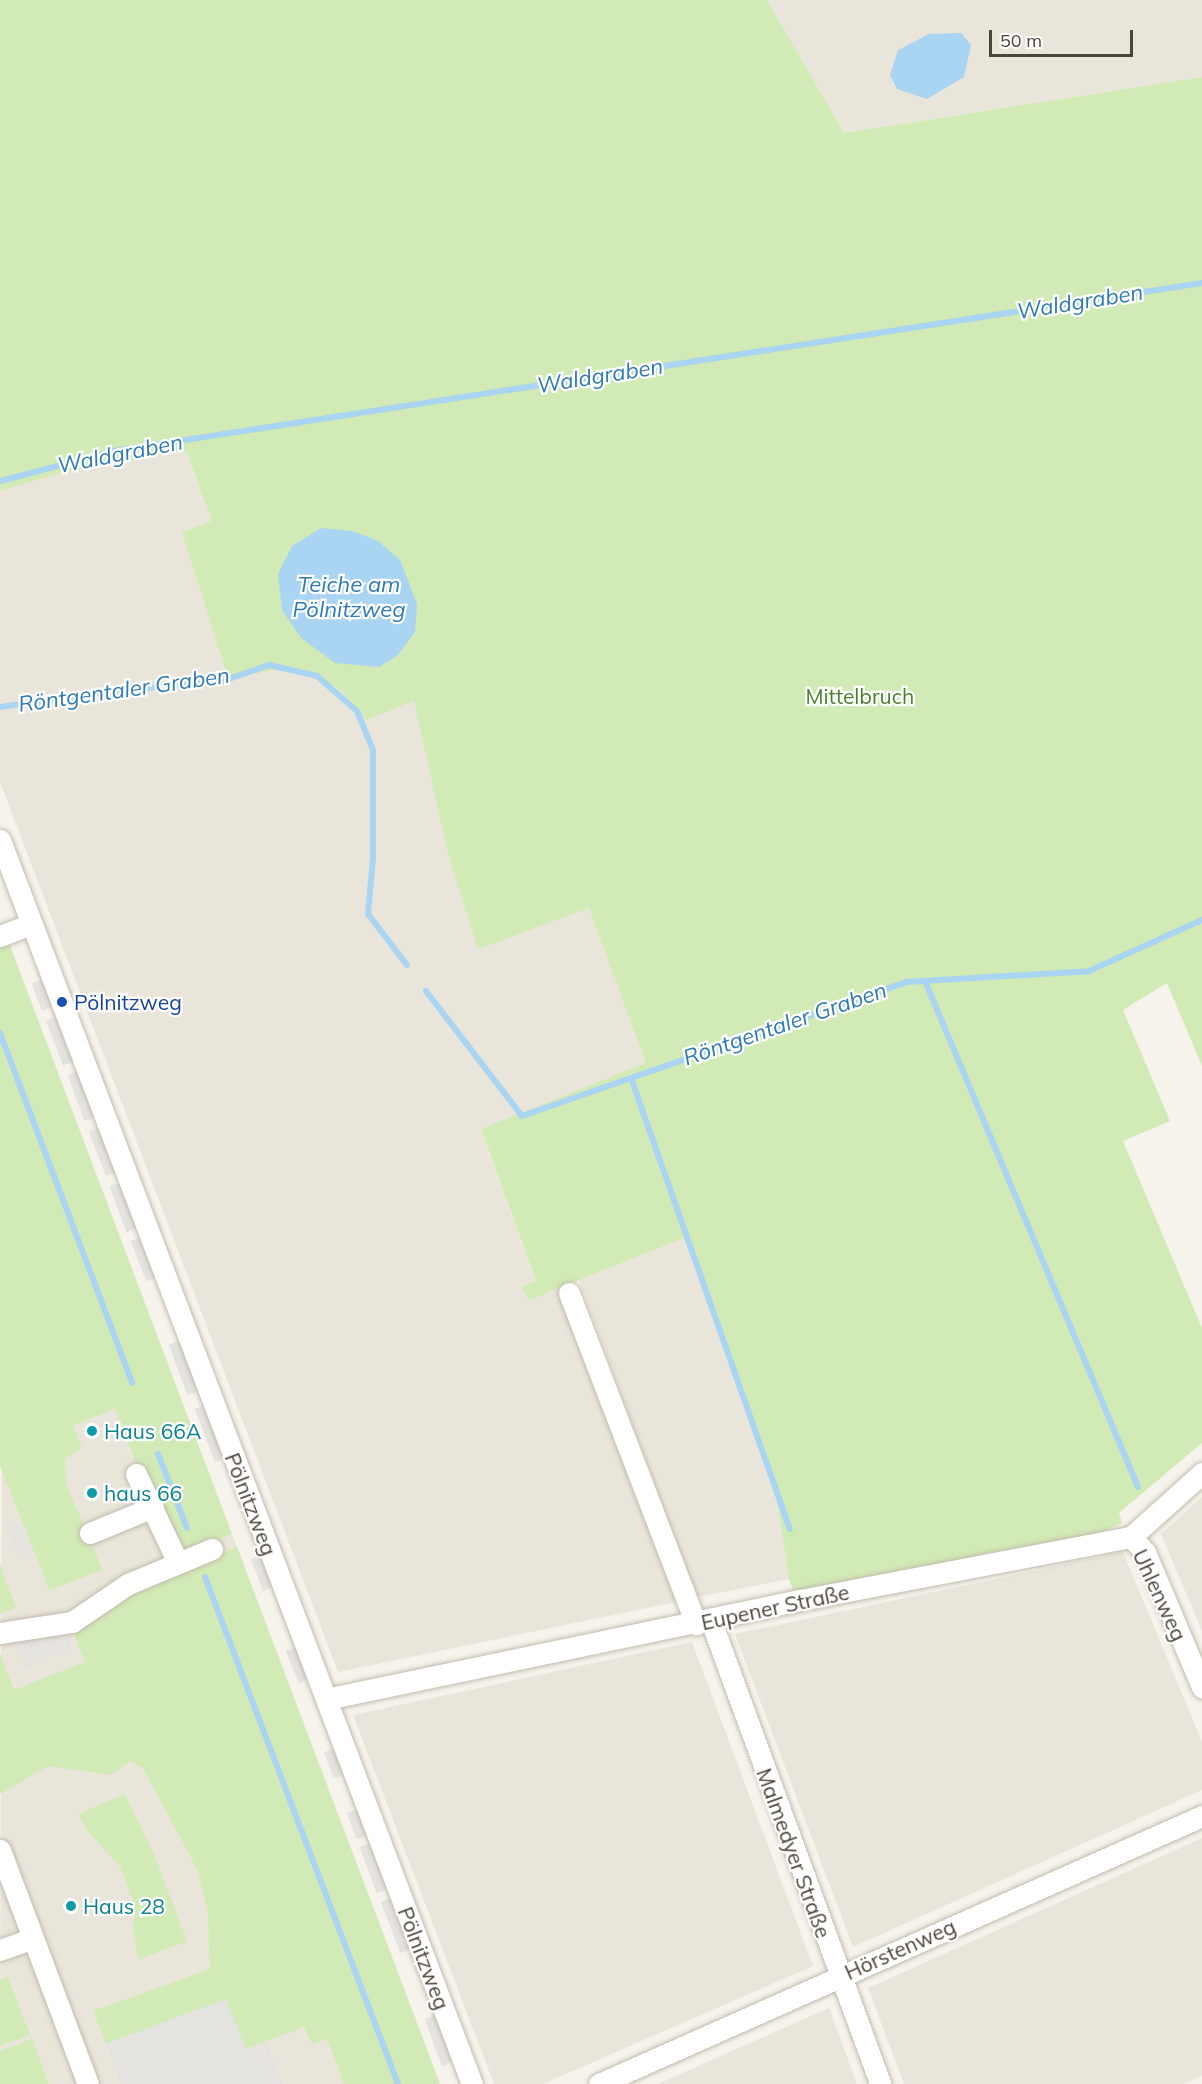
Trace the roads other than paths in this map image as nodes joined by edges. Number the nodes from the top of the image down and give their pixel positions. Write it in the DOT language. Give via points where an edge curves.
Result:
graph roads {
  1 [pos="0,840"];
  2 [pos="32,924"];
  3 [pos="0,936"];
  4 [pos="569,1293"];
  5 [pos="1202,1473"];
  6 [pos="136,1474"];
  7 [pos="153,1507"];
  8 [pos="90,1533"];
  9 [pos="1131,1537"];
  10 [pos="212,1549"];
  11 [pos="178,1563"];
  12 [pos="703,1622"];
  13 [pos="0,1633"];
  14 [pos="1202,1687"];
  15 [pos="326,1699"];
  16 [pos="1202,1816"];
  17 [pos="0,1850"];
  18 [pos="9,1902"];
  19 [pos="33,1938"];
  20 [pos="0,1950"];
  21 [pos="839,1976"];
  22 [pos="88,2084"];
  23 [pos="472,2084"];
  24 [pos="599,2084"];
  25 [pos="880,2084"];
  1 -- 2 [label="street, Pölnitzweg"];
  2 -- 3 [label="street"];
  2 -- 15 [label="street, Pölnitzweg"];
  4 -- 12 [label="street, Malmedyer Straße"];
  5 -- 9 [label="street"];
  6 -- 7 [label="street"];
  7 -- 8 [label="street"];
  7 -- 11 [label="street"];
  9 -- 12 [label="street, Eupener Straße"];
  9 -- 14 [label="street, Uhlenweg" via="1145,1552"];
  10 -- 11 [label="street"];
  11 -- 13 [label="street" via="128,1584 72,1622"];
  12 -- 15 [label="street, Eupener Straße"];
  12 -- 21 [label="street, Malmedyer Straße"];
  15 -- 23 [label="street, Pölnitzweg"];
  16 -- 21 [label="street, Hörstenweg"];
  17 -- 18 [label="street"];
  18 -- 19 [label="street"];
  19 -- 20 [label="street"];
  19 -- 22 [label="street"];
  21 -- 24 [label="street, Hörstenweg"];
  21 -- 25 [label="street, Malmedyer Straße"];
}
